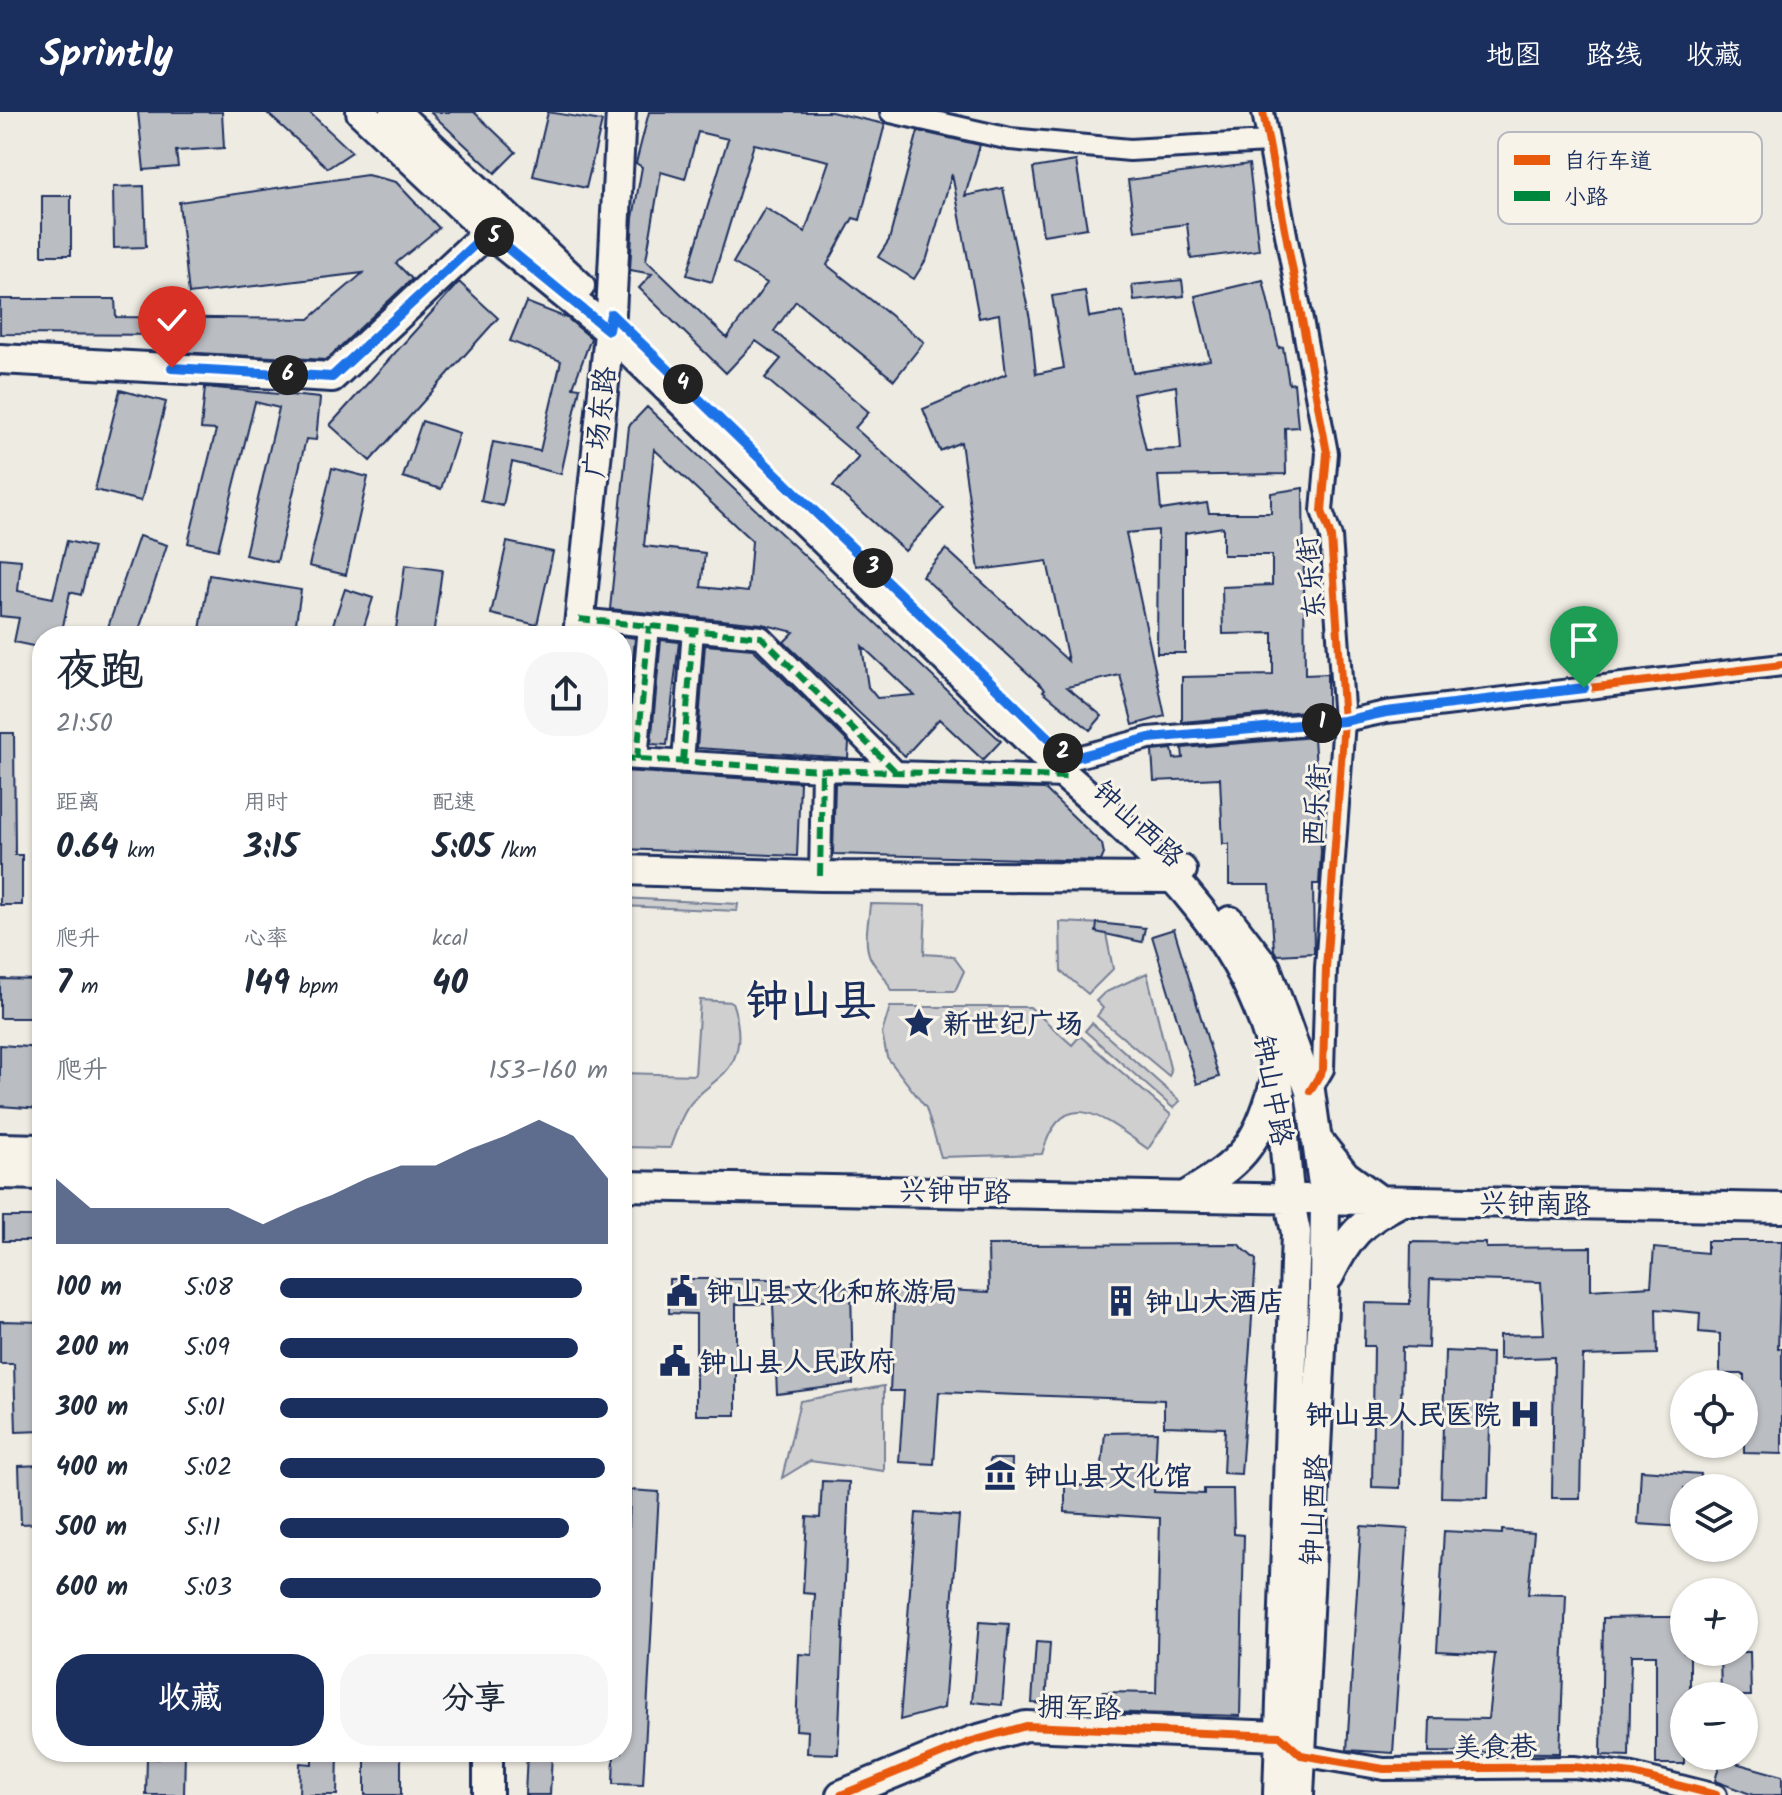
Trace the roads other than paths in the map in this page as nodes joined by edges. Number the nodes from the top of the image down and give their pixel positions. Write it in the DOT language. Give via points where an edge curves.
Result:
graph roads {
  1 [pos="361,112"];
  2 [pos="395,112"];
  3 [pos="621,112"];
  4 [pos="891,112"];
  5 [pos="1263,112"];
  6 [pos="1267,142"];
  7 [pos="488,232"];
  8 [pos="609,322"];
  9 [pos="0,359"];
  10 [pos="579,626"];
  11 [pos="632,626"];
  12 [pos="649,626"];
  13 [pos="693,630"];
  14 [pos="1782,665"];
  15 [pos="1344,721"];
  16 [pos="632,744"];
  17 [pos="632,758"];
  18 [pos="683,762"];
  19 [pos="1069,768"];
  20 [pos="822,770"];
  21 [pos="896,772"];
  22 [pos="632,870"];
  23 [pos="1179,872"];
  24 [pos="820,876"];
  25 [pos="1277,1073"];
  26 [pos="1310,1091"];
  27 [pos="1316,1138"];
  28 [pos="0,1148"];
  29 [pos="32,1149"];
  30 [pos="0,1174"];
  31 [pos="32,1175"];
  32 [pos="632,1186"];
  33 [pos="1187,1195"];
  34 [pos="1288,1199"];
  35 [pos="1325,1199"];
  36 [pos="1391,1199"];
  37 [pos="1782,1208"];
  38 [pos="1324,1287"];
  39 [pos="1290,1745"];
  40 [pos="488,1762"];
  41 [pos="488,1795"];
  42 [pos="841,1795"];
  43 [pos="1278,1795"];
  44 [pos="1299,1795"];
  45 [pos="1716,1795"];
  1 -- 7 [label="main road, 钟山中路"];
  2 -- 8 [label="main road"];
  3 -- 8 [label="main road, 广场东路"];
  4 -- 6 [label="street" via="1010,139 1130,150"];
  5 -- 6 [label="street, 东乐街"];
  6 -- 15 [label="street, 东乐街" via="1327,453 1322,511 1331,537"];
  7 -- 8 [label="main road, 钟山中路"];
  7 -- 9 [label="main road" via="332,377"];
  8 -- 10 [label="main road, 广场东路"];
  8 -- 19 [label="main road, 钟山中路"];
  11 -- 12 [label="street"];
  12 -- 13 [label="street"];
  12 -- 16 [label="street"];
  13 -- 18 [label="street"];
  13 -- 21 [label="street" via="761,637"];
  14 -- 15 [label="street"];
  15 -- 19 [label="street" via="1149,738"];
  15 -- 26 [label="street, 西乐街" via="1323,1069"];
  17 -- 18 [label="street"];
  18 -- 20 [label="street"];
  19 -- 21 [label="street"];
  19 -- 23 [label="main road, 钟山中路"];
  20 -- 21 [label="street"];
  20 -- 24 [label="street"];
  22 -- 24 [label="main road"];
  23 -- 24 [label="main road"];
  23 -- 25 [label="main road, 钟山中路" via="1230,949 1257,1002"];
  23 -- 26 [label="main road, 钟山西路" via="1266,968"];
  25 -- 33 [label="main road" via="1266,1115 1250,1146 1233,1166"];
  25 -- 34 [label="main road, 钟山中路"];
  26 -- 27 [label="main road, 钟山西路"];
  27 -- 35 [label="main road, 钟山西路"];
  27 -- 36 [label="main road" via="1345,1175"];
  28 -- 29 [label="main road"];
  30 -- 31 [label="main road"];
  32 -- 33 [label="main road, 兴钟中路"];
  33 -- 34 [label="main road, 兴钟中路"];
  34 -- 35 [label="main road, 兴钟南路"];
  34 -- 39 [label="main road, 钟山西路" via="1296,1232"];
  35 -- 36 [label="main road, 兴钟南路"];
  35 -- 38 [label="main road, 钟山西路"];
  36 -- 37 [label="main road, 兴钟南路"];
  36 -- 38 [label="main road" via="1346,1241"];
  38 -- 39 [label="main road, 钟山西路"];
  39 -- 42 [label="main road, 拥军路" via="1026,1726 972,1741"];
  39 -- 43 [label="main road, 钟山西路"];
  39 -- 44 [label="main road, 钟山西路"];
  39 -- 45 [label="street, 美食巷" via="1384,1769 1574,1767 1633,1774"];
  40 -- 41 [label="main road"];
}
